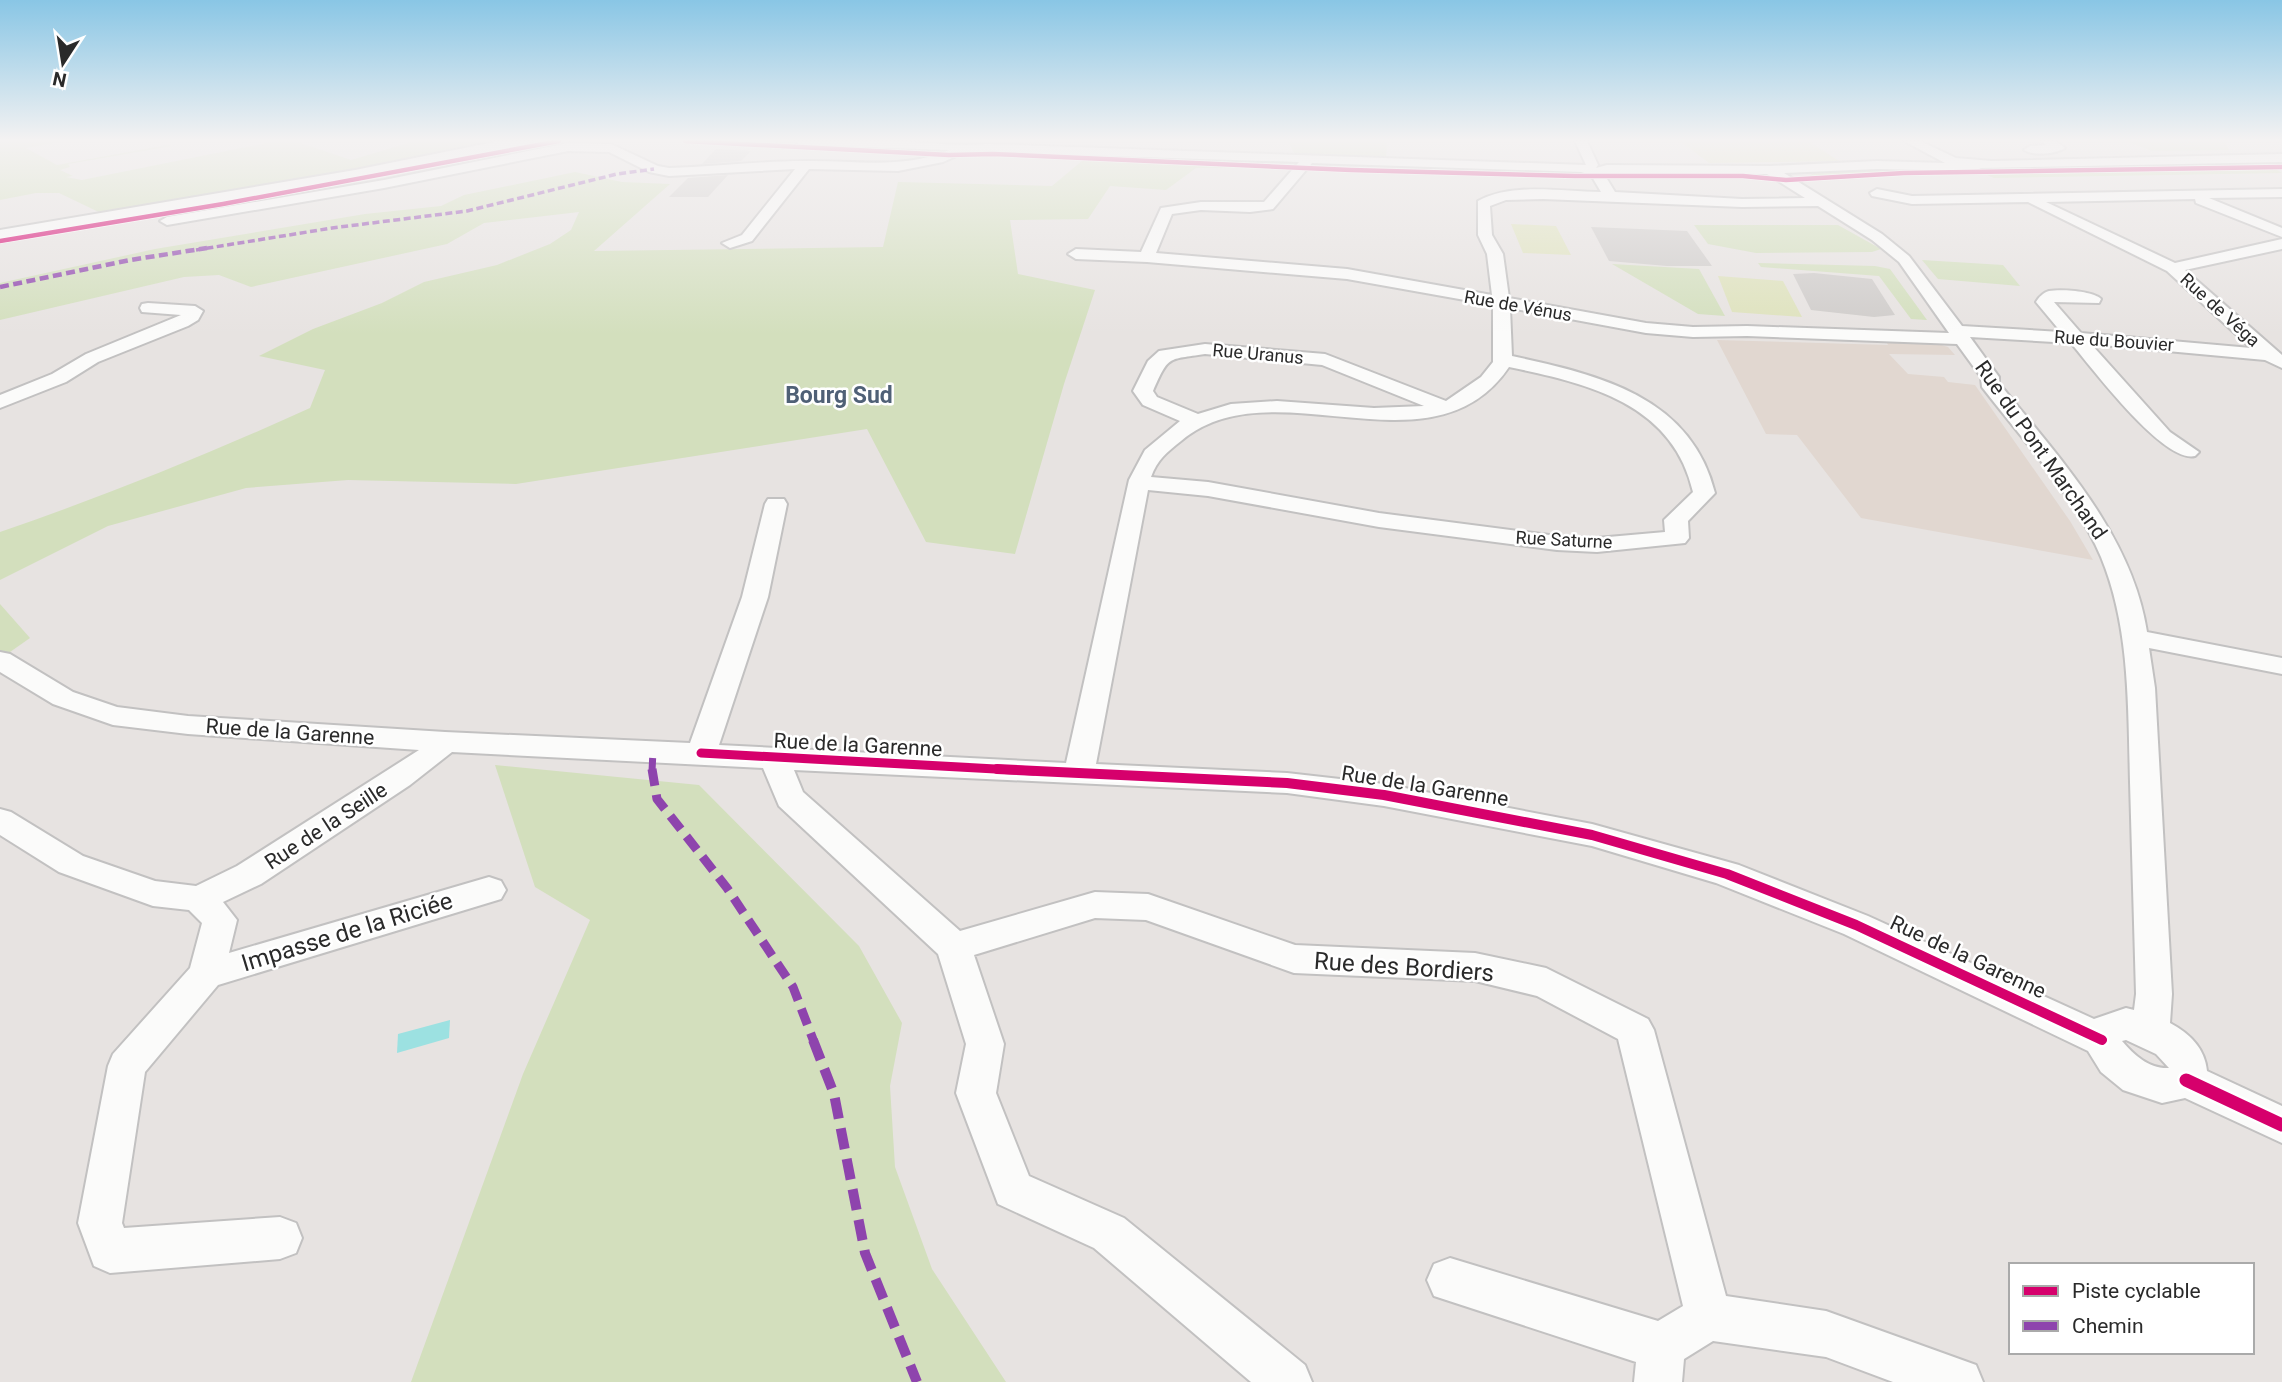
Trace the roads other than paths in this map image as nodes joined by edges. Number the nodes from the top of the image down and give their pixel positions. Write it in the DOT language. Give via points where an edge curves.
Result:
graph roads {
  1 [pos="180,205"];
  2 [pos="259,205"];
  3 [pos="773,205"];
  4 [pos="1268,205"];
  5 [pos="1483,205"];
  6 [pos="1827,205"];
  7 [pos="2045,205"];
  8 [pos="2214,205"];
  9 [pos="167,221"];
  10 [pos="2282,233"];
  11 [pos="0,236"];
  12 [pos="730,243"];
  13 [pos="2282,244"];
  14 [pos="1076,254"];
  15 [pos="1147,257"];
  16 [pos="2174,268"];
  17 [pos="2093,299"];
  18 [pos="1501,303"];
  19 [pos="148,308"];
  20 [pos="1960,335"];
  21 [pos="2073,337"];
  22 [pos="2276,358"];
  23 [pos="1503,360"];
  24 [pos="0,402"];
  25 [pos="1448,409"];
  26 [pos="1197,421"];
  27 [pos="2188,452"];
  28 [pos="1140,483"];
  29 [pos="776,504"];
  30 [pos="2134,637"];
  31 [pos="0,660"];
  32 [pos="2282,666"];
  33 [pos="445,742"];
  34 [pos="701,753"];
  35 [pos="774,759"];
  36 [pos="1079,772"];
  37 [pos="0,820"];
  38 [pos="489,890"];
  39 [pos="199,899"];
  40 [pos="954,947"];
  41 [pos="206,974"];
  42 [pos="2150,1031"];
  43 [pos="2102,1040"];
  44 [pos="2186,1080"];
  45 [pos="2282,1125"];
  46 [pos="280,1238"];
  47 [pos="1450,1280"];
  48 [pos="1709,1317"];
  49 [pos="1660,1364"];
  50 [pos="1288,1382"];
  51 [pos="1959,1382"];
  1 -- 11 [label="main road"];
  2 -- 9 [label="street"];
  3 -- 12 [label="street" via="747,239"];
  4 -- 15 [label="street" via="1166,211"];
  5 -- 18 [label="street" via="1485,236 1495,254"];
  6 -- 20 [label="street, Rue du Pont Marchand" via="1904,260"];
  7 -- 16 [label="street, Rue de Véga"];
  8 -- 10 [label="street"];
  13 -- 16 [label="street"];
  14 -- 15 [label="street, Rue de Vénus"];
  15 -- 18 [label="street, Rue de Vénus" via="1346,274"];
  16 -- 22 [label="street, Rue de Véga"];
  17 -- 21 [label="street" via="2051,296 2044,302"];
  18 -- 20 [label="street, Rue de Vénus" via="1693,332"];
  18 -- 23 [label="street"];
  19 -- 24 [label="street" via="195,311 182,322"];
  20 -- 21 [label="street, Rue du Bouvier"];
  20 -- 30 [label="street, Rue du Pont Marchand" via="1990,377 1989,383 2058,470 2112,555 2130,605"];
  21 -- 22 [label="street, Rue du Bouvier"];
  21 -- 27 [label="street" via="2163,436"];
  23 -- 25 [label="street" via="1482,388"];
  23 -- 28 [label="street, Rue Saturne" via="1607,388 1672,429 1693,457 1704,493 1676,520 1677,538 1597,545 1557,543 1379,520 1208,489"];
  25 -- 26 [label="street" via="1407,414 1267,407"];
  25 -- 26 [label="street, Rue Uranus" via="1325,360 1205,349 1165,355 1157,361 1143,391 1150,401"];
  26 -- 28 [label="street" via="1172,435 1150,456"];
  28 -- 36 [label="street"];
  29 -- 34 [label="street" via="755,597"];
  30 -- 32 [label="street"];
  30 -- 42 [label="street, Rue du Pont Marchand" via="2141,688 2154,994"];
  31 -- 33 [label="street, Rue de la Garenne" via="63,698 113,716"];
  33 -- 34 [label="street, Rue de la Garenne"];
  33 -- 39 [label="street, Rue de la Seille" via="399,778 250,875"];
  34 -- 35 [label="street, Rue de la Garenne"];
  35 -- 36 [label="street, Rue de la Garenne"];
  35 -- 40 [label="street" via="790,798"];
  36 -- 43 [label="street, Rue de la Garenne" via="1287,783 1384,795 1592,835 1727,874 1856,925"];
  37 -- 39 [label="street" via="71,864 153,893"];
  38 -- 41 [label="street, Impasse de la Riciée"];
  39 -- 41 [label="street" via="220,920"];
  40 -- 48 [label="street, Rue des Bordiers" via="1095,905 1148,907 1294,959 1475,967 1546,983 1635,1030"];
  40 -- 50 [label="street" via="985,1044 976,1093 1013,1190 1109,1233"];
  41 -- 46 [label="street" via="127,1066 100,1223 110,1251"];
  42 -- 43 [label="street" via="2116,1025 2104,1032"];
  42 -- 44 [label="street" via="2183,1055 2189,1073"];
  43 -- 44 [label="street, Rue de la Garenne" via="2111,1057 2144,1080 2170,1086"];
  44 -- 45 [label="street, Rue de la Garenne"];
  47 -- 49 [label="street"];
  48 -- 49 [label="street"];
  48 -- 51 [label="street" via="1826,1334"];
}
